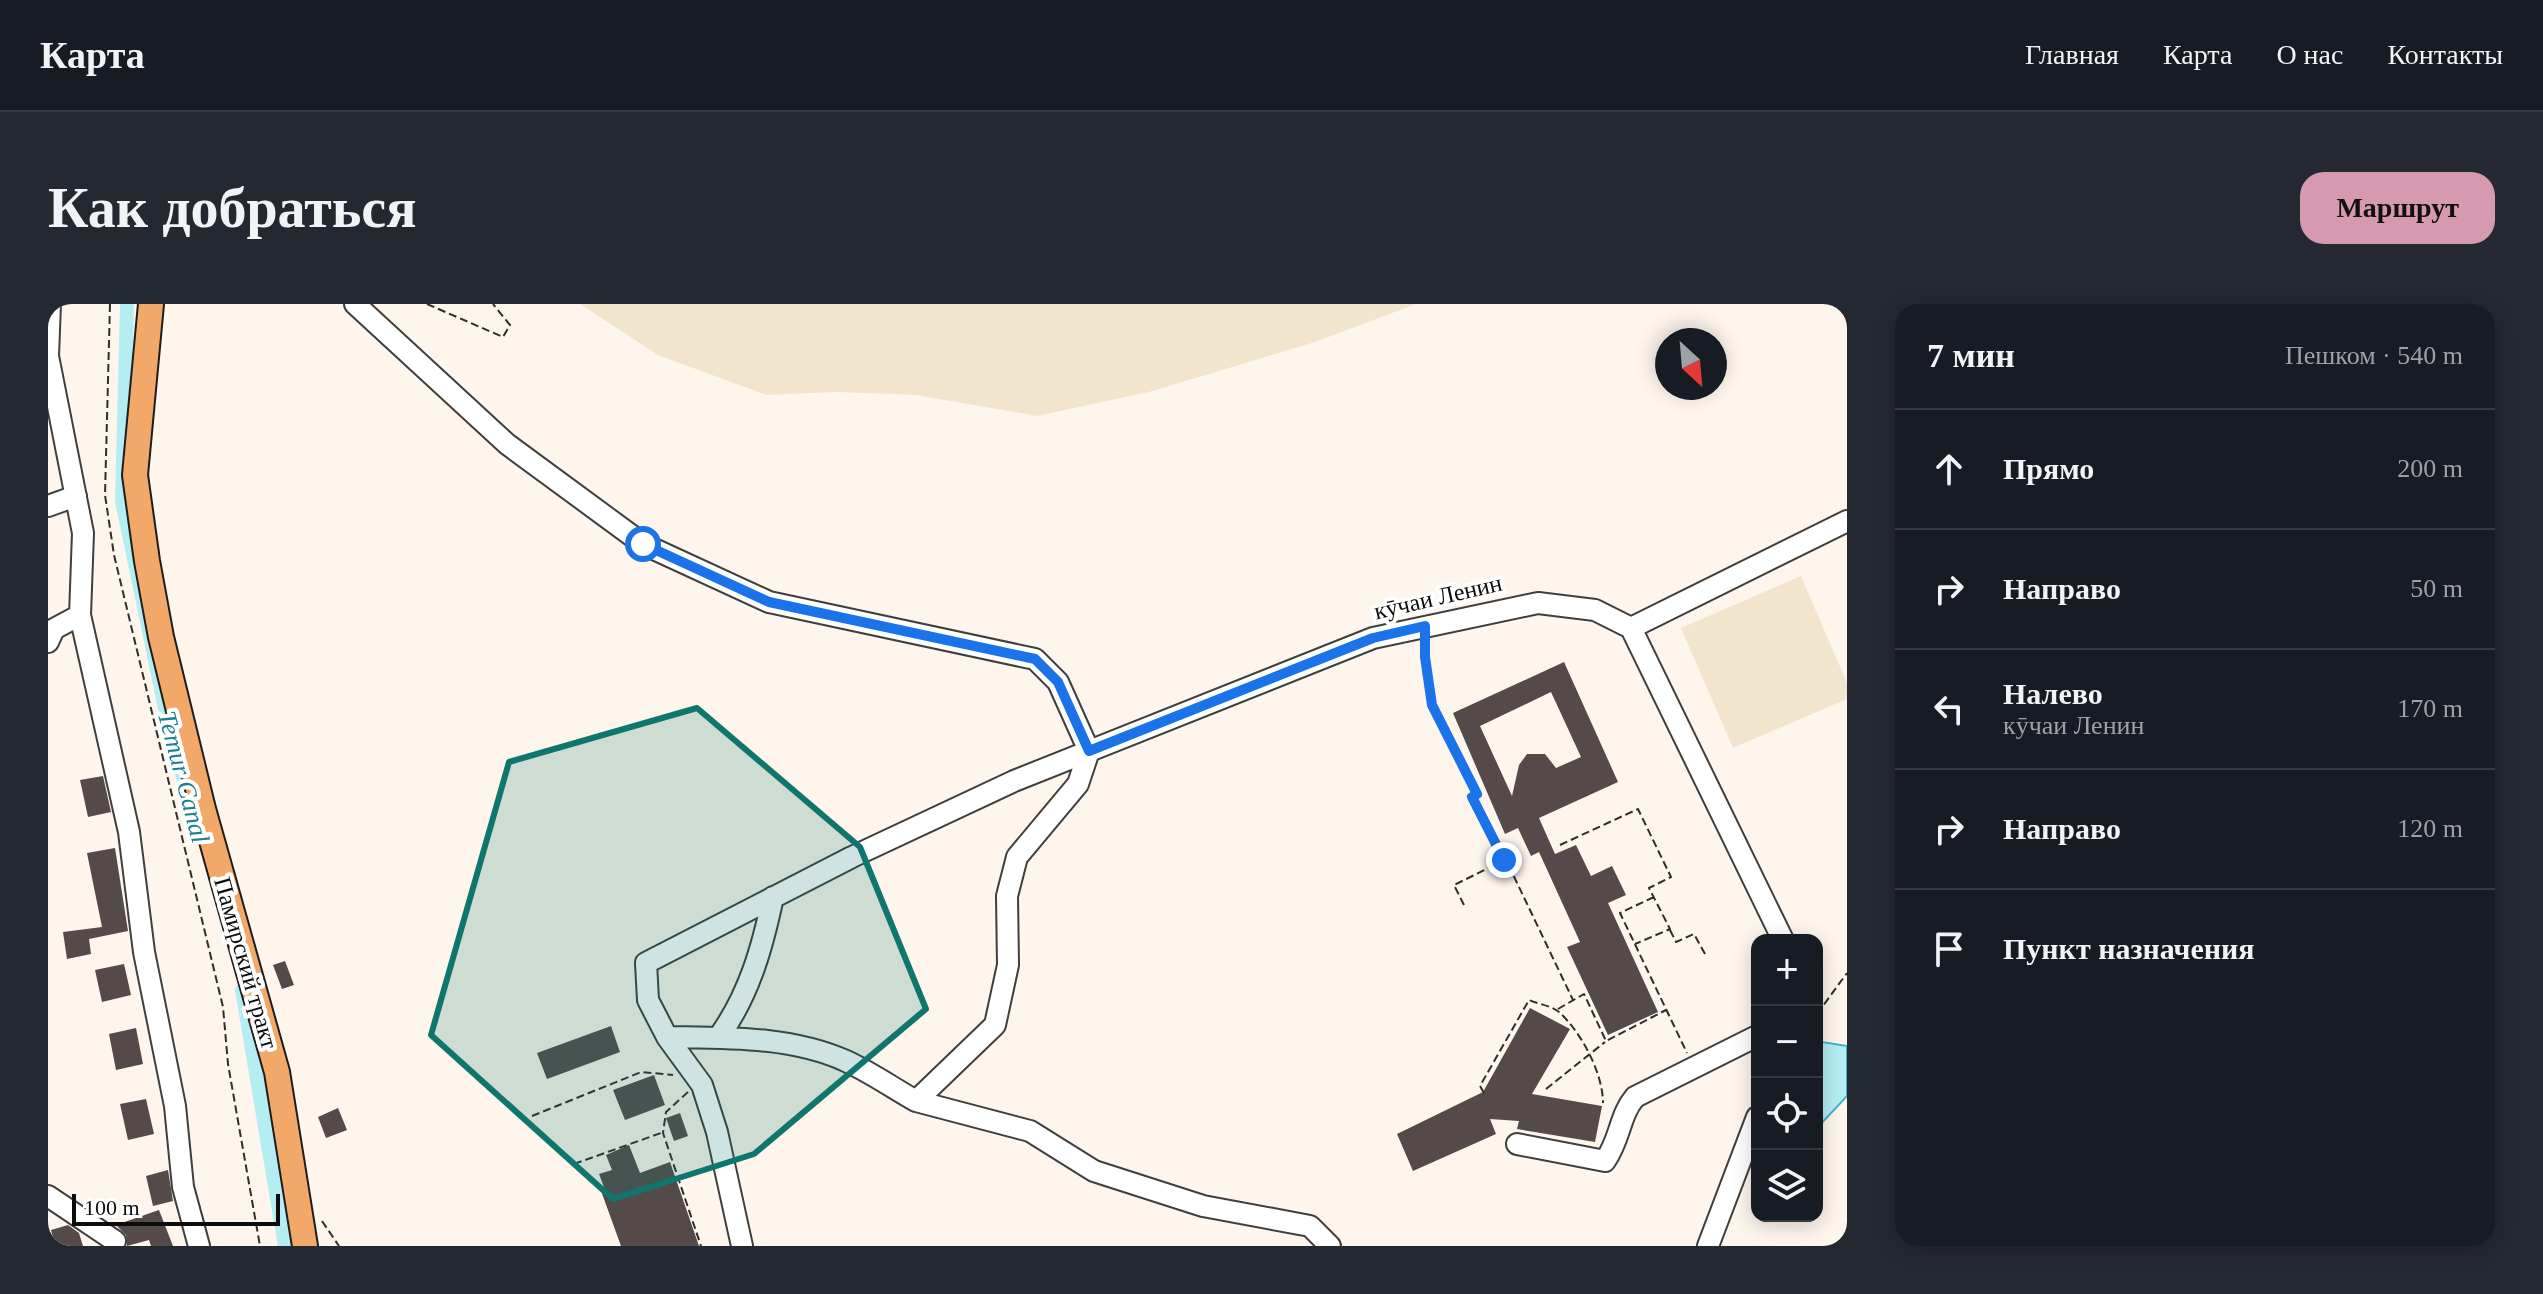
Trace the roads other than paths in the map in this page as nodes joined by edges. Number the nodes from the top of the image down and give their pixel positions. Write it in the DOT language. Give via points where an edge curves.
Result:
graph roads {
  1 [pos="50,304"];
  2 [pos="151,304"];
  3 [pos="355,304"];
  4 [pos="76,496"];
  5 [pos="48,506"];
  6 [pos="1847,521"];
  7 [pos="80,615"];
  8 [pos="1631,628"];
  9 [pos="48,642"];
  10 [pos="1089,751"];
  11 [pos="773,897"];
  12 [pos="1780,934"];
  13 [pos="667,1037"];
  14 [pos="718,1038"];
  15 [pos="1751,1039"];
  16 [pos="916,1101"];
  17 [pos="1751,1133"];
  18 [pos="1517,1144"];
  19 [pos="48,1196"];
  20 [pos="115,1241"];
  21 [pos="199,1246"];
  22 [pos="305,1246"];
  23 [pos="742,1246"];
  24 [pos="1330,1246"];
  25 [pos="1708,1246"];
  1 -- 4 [label="street" via="48,356"];
  2 -- 22 [label="main road, Памирский тракт" via="135,475 147,561 203,809 277,1072"];
  3 -- 10 [label="street" via="507,444 643,544 769,602 1035,659 1058,682"];
  4 -- 5 [label="street"];
  4 -- 7 [label="street" via="83,533"];
  6 -- 8 [label="street"];
  7 -- 9 [label="street" via="54,629"];
  7 -- 21 [label="street" via="129,832 144,952 175,1106 183,1187"];
  8 -- 10 [label="street, кӯчаи Ленин" via="1566,603 1538,603 1425,626 1373,638"];
  8 -- 12 [label="street"];
  10 -- 11 [label="street, кӯчаи Ленин" via="1014,781"];
  10 -- 16 [label="street" via="1078,784 1017,857 1007,896 1008,965 995,1025"];
  11 -- 13 [label="street, кӯчаи Ленин" via="646,963 648,1000"];
  11 -- 14 [label="street" via="760,960"];
  13 -- 14 [label="street"];
  13 -- 23 [label="street" via="702,1085"];
  14 -- 16 [label="street" via="781,1043 844,1060"];
  15 -- 18 [label="street" via="1635,1097 1625,1108 1618,1143 1605,1161"];
  16 -- 24 [label="street" via="1030,1131 1094,1171 1203,1206 1310,1226"];
  17 -- 25 [label="street"];
  19 -- 20 [label="street"];
}
